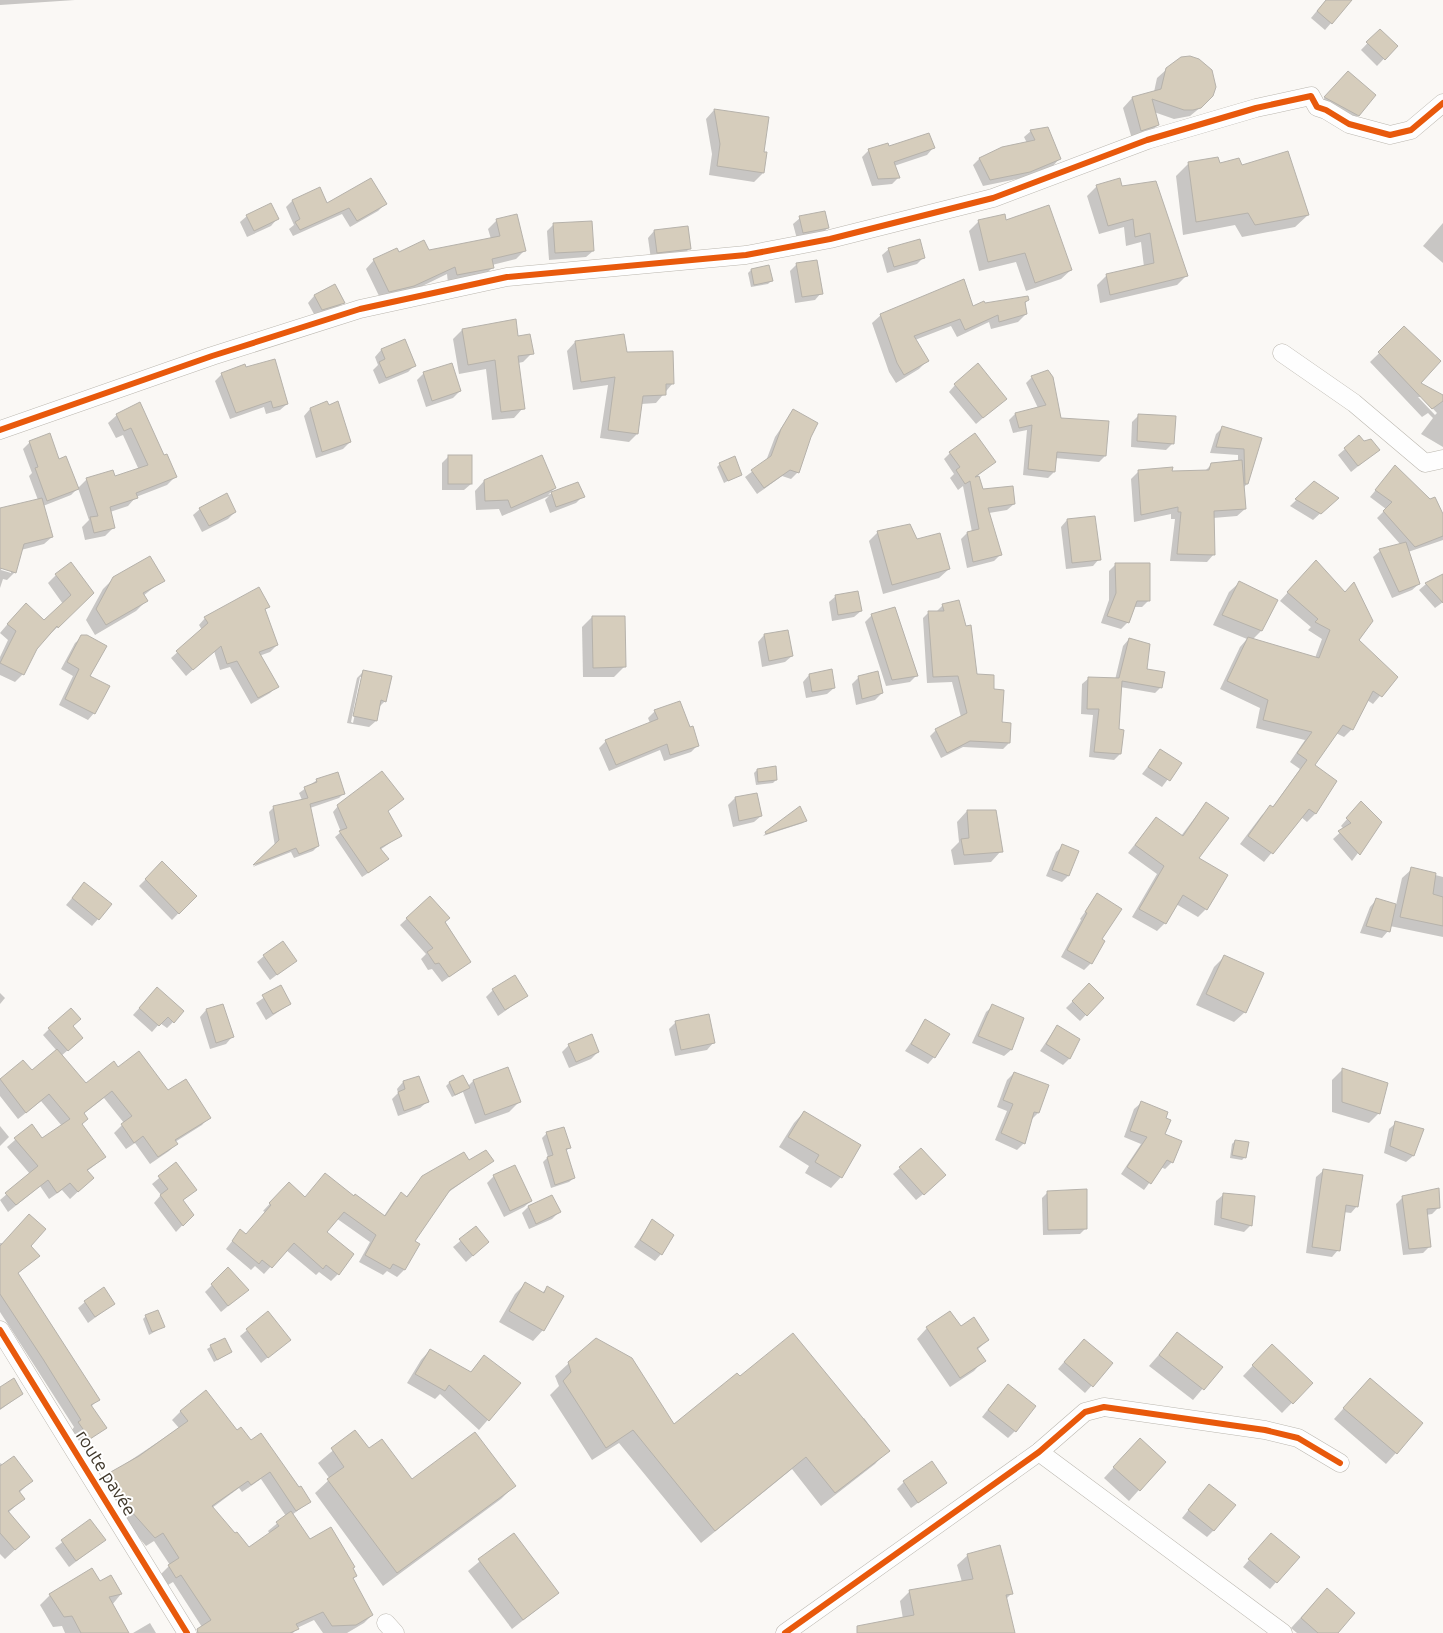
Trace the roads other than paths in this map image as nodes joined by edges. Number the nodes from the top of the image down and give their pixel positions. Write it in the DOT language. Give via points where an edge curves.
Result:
graph roads {
  1 [pos="1443,103"];
  2 [pos="1282,353"];
  3 [pos="0,430"];
  4 [pos="1443,458"];
  5 [pos="0,1330"];
  6 [pos="1039,1452"];
  7 [pos="1340,1463"];
  8 [pos="187,1633"];
  9 [pos="785,1633"];
  10 [pos="1283,1633"];
  1 -- 3 [label="street" via="1411,130 1390,135 1349,124 1317,107 1311,96 1256,108 1147,140 993,198 830,239 746,255 507,277 360,309 212,356"];
  2 -- 4 [label="street" via="1354,403 1426,463"];
  5 -- 8 [label="street, route pavée"];
  6 -- 7 [label="street" via="1085,1412 1104,1407 1265,1430 1298,1438"];
  6 -- 9 [label="street"];
  6 -- 10 [label="street"];
}
